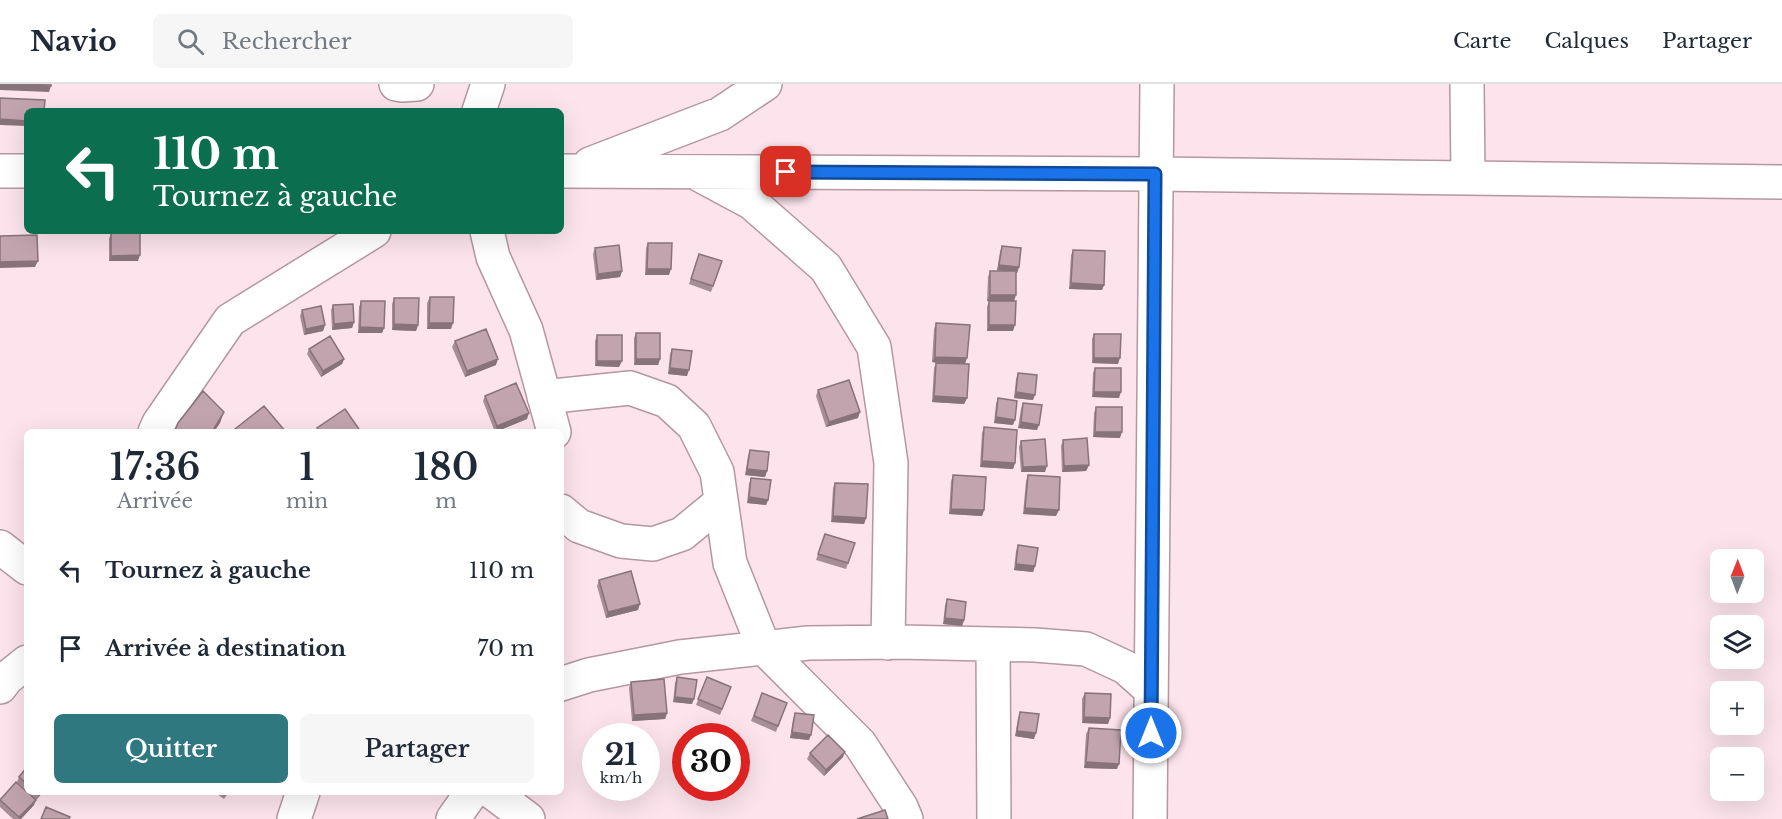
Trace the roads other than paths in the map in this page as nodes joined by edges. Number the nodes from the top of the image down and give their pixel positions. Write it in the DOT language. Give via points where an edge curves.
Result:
graph roads {
  1 [pos="396,84"];
  2 [pos="417,84"];
  3 [pos="488,84"];
  4 [pos="765,84"];
  5 [pos="1157,84"];
  6 [pos="1467,84"];
  7 [pos="480,108"];
  8 [pos="0,171"];
  9 [pos="24,171"];
  10 [pos="566,172"];
  11 [pos="694,172"];
  12 [pos="1155,174"];
  13 [pos="1468,177"];
  14 [pos="1782,182"];
  15 [pos="369,234"];
  16 [pos="488,234"];
  17 [pos="544,397"];
  18 [pos="156,429"];
  19 [pos="553,429"];
  20 [pos="721,502"];
  21 [pos="564,514"];
  22 [pos="0,547"];
  23 [pos="24,566"];
  24 [pos="888,643"];
  25 [pos="993,644"];
  26 [pos="764,648"];
  27 [pos="24,664"];
  28 [pos="564,683"];
  29 [pos="0,687"];
  30 [pos="1151,690"];
  31 [pos="302,795"];
  32 [pos="470,795"];
  33 [pos="496,795"];
  34 [pos="294,819"];
  35 [pos="453,819"];
  36 [pos="528,819"];
  37 [pos="906,819"];
  38 [pos="994,819"];
  39 [pos="1150,819"];
  1 -- 2 [label="street"];
  3 -- 7 [label="street"];
  4 -- 10 [label="street" via="720,114"];
  5 -- 12 [label="street"];
  6 -- 13 [label="street"];
  8 -- 9 [label="street"];
  10 -- 11 [label="street"];
  11 -- 12 [label="street"];
  11 -- 24 [label="street" via="752,203 826,268 874,347 891,463"];
  12 -- 13 [label="street"];
  12 -- 30 [label="street"];
  13 -- 14 [label="street"];
  15 -- 18 [label="street" via="230,320"];
  16 -- 17 [label="street" via="493,257 526,330"];
  17 -- 19 [label="street"];
  17 -- 20 [label="street" via="630,388 667,400 693,426 717,472"];
  20 -- 21 [label="street" via="682,534 653,544 621,541 579,526"];
  20 -- 26 [label="street" via="730,563"];
  22 -- 23 [label="street"];
  24 -- 25 [label="street"];
  24 -- 26 [label="street" via="808,643"];
  25 -- 30 [label="street" via="1086,649 1125,667"];
  25 -- 38 [label="street"];
  26 -- 28 [label="street" via="680,657"];
  26 -- 37 [label="street" via="860,744"];
  27 -- 29 [label="street"];
  30 -- 39 [label="street"];
  31 -- 34 [label="street"];
  32 -- 35 [label="street"];
  33 -- 36 [label="street"];
}
